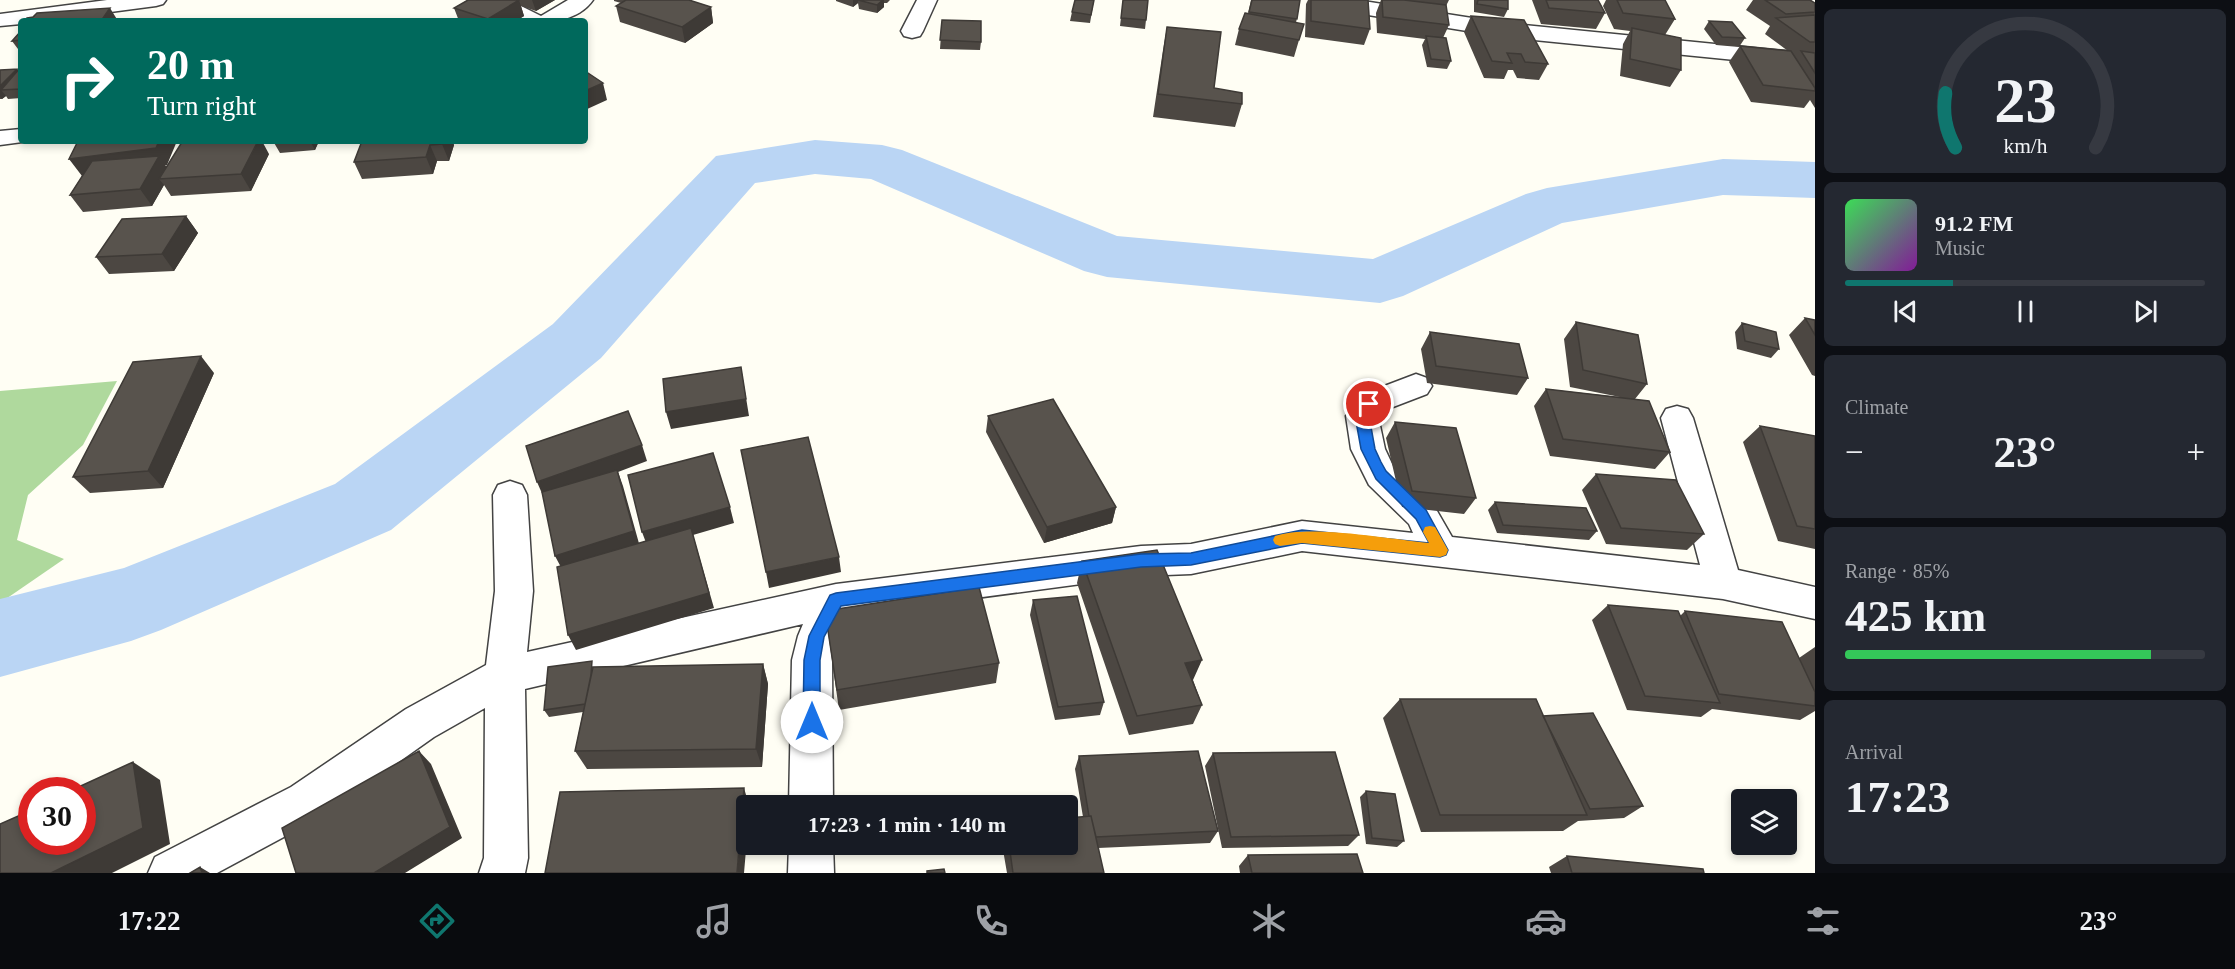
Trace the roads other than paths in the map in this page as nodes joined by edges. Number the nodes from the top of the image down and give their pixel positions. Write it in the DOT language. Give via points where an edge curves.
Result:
graph roads {
  1 [pos="156,0"];
  2 [pos="493,0"];
  3 [pos="583,0"];
  4 [pos="927,0"];
  5 [pos="1330,0"];
  6 [pos="1367,4"];
  7 [pos="529,18"];
  8 [pos="553,18"];
  9 [pos="0,20"];
  10 [pos="912,31"];
  11 [pos="1815,61"];
  12 [pos="18,136"];
  13 [pos="0,138"];
  14 [pos="1416,386"];
  15 [pos="1677,418"];
  16 [pos="510,495"];
  17 [pos="1440,550"];
  18 [pos="1723,583"];
  19 [pos="836,600"];
  20 [pos="1815,603"];
  21 [pos="505,675"];
  22 [pos="811,795"];
  23 [pos="811,855"];
  24 [pos="171,873"];
  25 [pos="502,873"];
  26 [pos="811,873"];
  1 -- 9 [label="street"];
  2 -- 7 [label="street"];
  3 -- 8 [label="street"];
  4 -- 10 [label="street"];
  5 -- 6 [label="street"];
  6 -- 11 [label="street" via="1504,30"];
  12 -- 13 [label="street"];
  14 -- 17 [label="street" via="1369,404 1362,416 1368,449 1381,475 1421,514"];
  15 -- 18 [label="street"];
  16 -- 21 [label="street" via="514,591"];
  17 -- 18 [label="street"];
  17 -- 19 [label="street" via="1302,536 1191,559 1141,561"];
  18 -- 20 [label="street"];
  19 -- 21 [label="street"];
  19 -- 22 [label="street" via="817,636 812,660"];
  21 -- 24 [label="street" via="420,723 306,802"];
  21 -- 25 [label="street" via="506,858"];
  23 -- 26 [label="street"];
}
